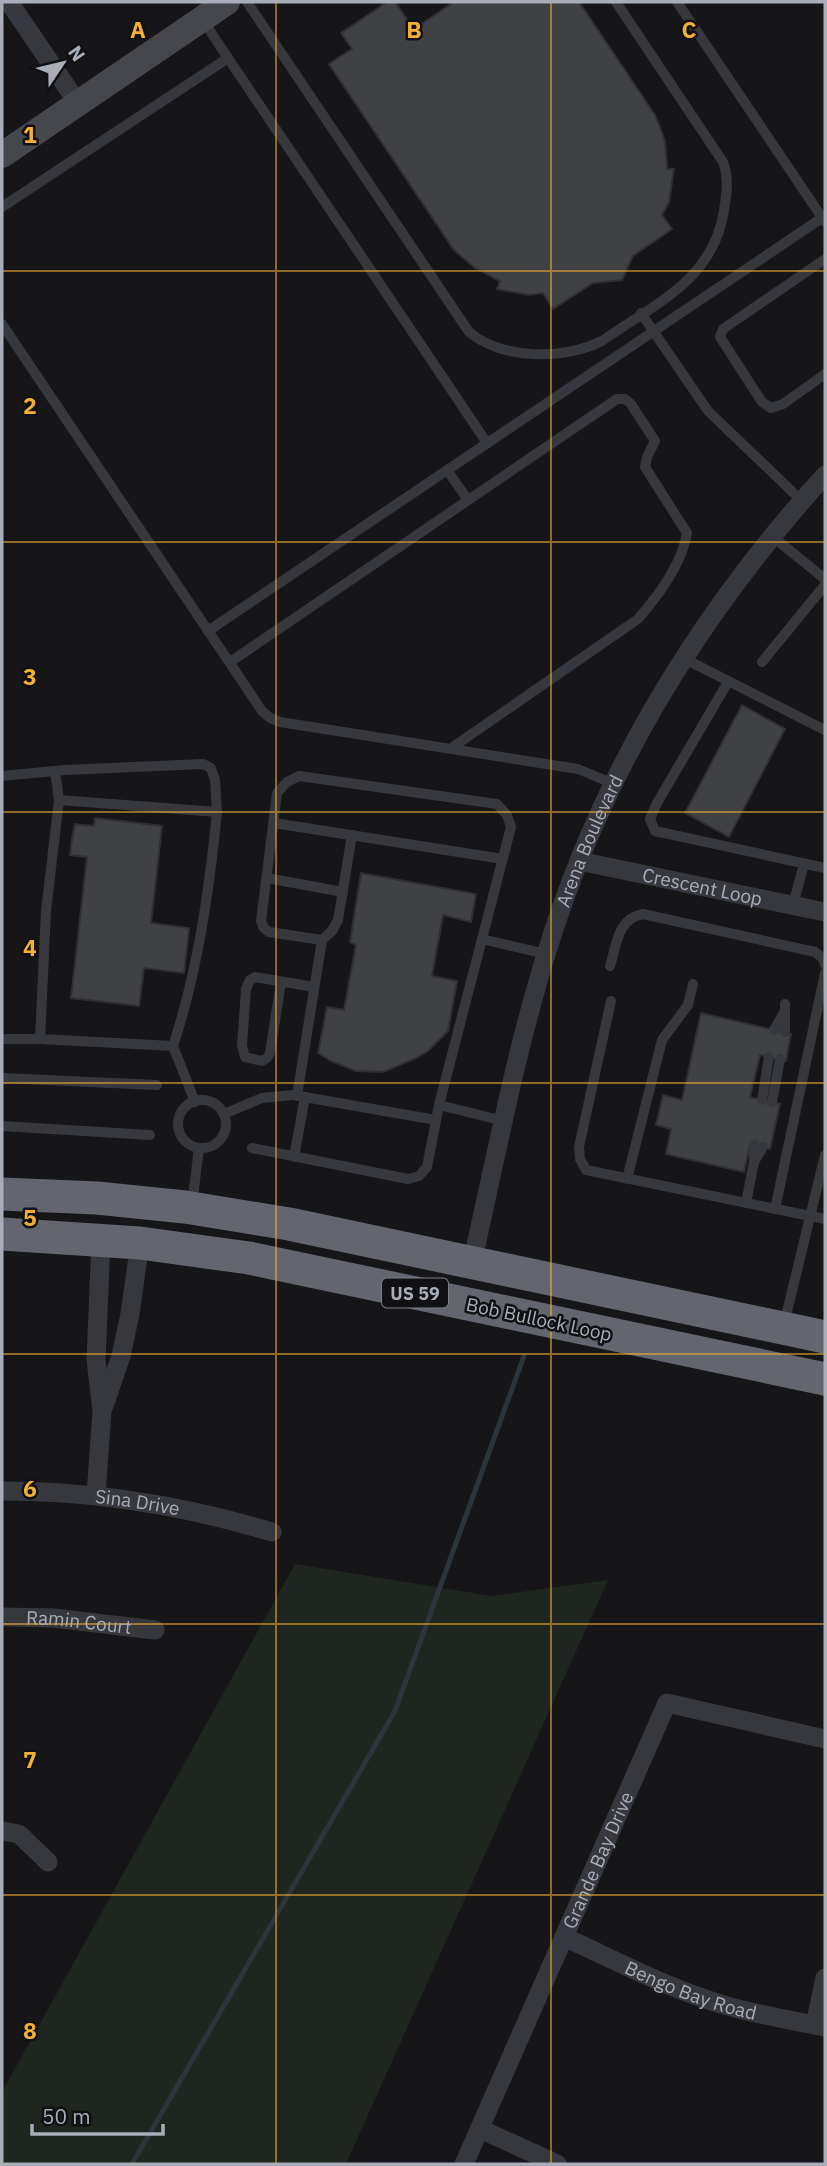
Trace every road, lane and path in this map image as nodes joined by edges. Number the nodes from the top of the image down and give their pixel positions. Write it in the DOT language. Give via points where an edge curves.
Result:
graph roads {
  1 [pos="9,2"];
  2 [pos="227,2"];
  3 [pos="247,2"];
  4 [pos="616,2"];
  5 [pos="677,2"];
  6 [pos="202,19"];
  7 [pos="228,58"];
  8 [pos="77,102"];
  9 [pos="2,155"];
  10 [pos="2,206"];
  11 [pos="824,219"];
  12 [pos="825,259"];
  13 [pos="641,313"];
  14 [pos="2,324"];
  15 [pos="653,331"];
  16 [pos="825,374"];
  17 [pos="487,443"];
  18 [pos="447,470"];
  19 [pos="825,475"];
  20 [pos="468,500"];
  21 [pos="802,501"];
  22 [pos="772,535"];
  23 [pos="825,579"];
  24 [pos="825,585"];
  25 [pos="208,631"];
  26 [pos="683,658"];
  27 [pos="230,662"];
  28 [pos="762,662"];
  29 [pos="727,682"];
  30 [pos="825,730"];
  31 [pos="450,749"];
  32 [pos="55,771"];
  33 [pos="2,776"];
  34 [pos="614,784"];
  35 [pos="59,800"];
  36 [pos="217,812"];
  37 [pos="274,823"];
  38 [pos="352,835"];
  39 [pos="503,859"];
  40 [pos="579,861"];
  41 [pos="804,864"];
  42 [pos="825,868"];
  43 [pos="267,878"];
  44 [pos="343,892"];
  45 [pos="793,905"];
  46 [pos="825,912"];
  47 [pos="482,939"];
  48 [pos="321,940"];
  49 [pos="546,954"];
  50 [pos="825,965"];
  51 [pos="610,966"];
  52 [pos="825,973"];
  53 [pos="281,982"];
  54 [pos="693,984"];
  55 [pos="314,987"];
  56 [pos="611,1000"];
  57 [pos="784,1009"];
  58 [pos="779,1031"];
  59 [pos="2,1039"];
  60 [pos="40,1039"];
  61 [pos="173,1046"];
  62 [pos="774,1058"];
  63 [pos="2,1078"];
  64 [pos="157,1085"];
  65 [pos="301,1096"];
  66 [pos="195,1101"];
  67 [pos="767,1101"];
  68 [pos="439,1105"];
  69 [pos="224,1114"];
  70 [pos="436,1120"];
  71 [pos="504,1121"];
  72 [pos="2,1126"];
  73 [pos="150,1135"];
  74 [pos="758,1146"];
  75 [pos="252,1148"];
  76 [pos="199,1149"];
  77 [pos="825,1155"];
  78 [pos="294,1157"];
  79 [pos="627,1179"];
  80 [pos="2,1194"];
  81 [pos="746,1203"];
  82 [pos="191,1209"];
  83 [pos="775,1209"];
  84 [pos="810,1216"];
  85 [pos="825,1219"];
  86 [pos="2,1234"];
  87 [pos="101,1240"];
  88 [pos="141,1242"];
  89 [pos="472,1263"];
  90 [pos="783,1328"];
  91 [pos="825,1337"];
  92 [pos="825,1379"];
  93 [pos="102,1411"];
  94 [pos="2,1491"];
  95 [pos="96,1495"];
  96 [pos="272,1532"];
  97 [pos="2,1616"];
  98 [pos="155,1630"];
  99 [pos="825,1739"];
  100 [pos="2,1831"];
  101 [pos="48,1862"];
  102 [pos="564,1937"];
  103 [pos="825,1978"];
  104 [pos="820,2026"];
  105 [pos="480,2129"];
  106 [pos="464,2164"];
  107 [pos="557,2164"];
  1 -- 8 [label="street"];
  2 -- 6 [label="street"];
  3 -- 13 [label="lane" via="477,339 534,355 576,352 602,341"];
  4 -- 13 [label="lane" via="727,173 723,219 704,263 685,284"];
  5 -- 11 [label="lane"];
  6 -- 7 [label="lane"];
  6 -- 8 [label="street"];
  7 -- 10 [label="lane"];
  7 -- 17 [label="lane"];
  8 -- 9 [label="street"];
  11 -- 15 [label="lane"];
  12 -- 16 [label="lane" via="723,329 720,337 762,402 771,408"];
  13 -- 15 [label="lane"];
  14 -- 25 [label="lane"];
  15 -- 17 [label="lane"];
  15 -- 21 [label="lane" via="708,411"];
  17 -- 18 [label="lane"];
  18 -- 20 [label="lane"];
  18 -- 25 [label="lane"];
  19 -- 21 [label="street, Arena Boulevard"];
  20 -- 27 [label="lane"];
  20 -- 31 [label="lane" via="617,399 625,398 655,441 645,467 687,533 685,550 638,619"];
  21 -- 22 [label="street, Arena Boulevard"];
  22 -- 23 [label="lane"];
  22 -- 26 [label="street, Arena Boulevard"];
  24 -- 28 [label="lane"];
  25 -- 27 [label="lane"];
  26 -- 29 [label="lane"];
  26 -- 34 [label="street, Arena Boulevard"];
  27 -- 31 [label="lane" via="262,710 280,722"];
  29 -- 30 [label="lane"];
  29 -- 41 [label="lane" via="657,803 650,819 655,831"];
  31 -- 34 [label="lane" via="578,769"];
  32 -- 33 [label="lane"];
  32 -- 35 [label="lane"];
  32 -- 36 [label="lane" via="203,764 211,768 215,780"];
  34 -- 40 [label="street, Arena Boulevard"];
  35 -- 36 [label="lane"];
  35 -- 60 [label="lane" via="46,911"];
  36 -- 61 [label="lane" via="208,902 187,1004"];
  37 -- 38 [label="lane"];
  37 -- 39 [label="lane" via="277,793 299,776 497,804 511,827"];
  37 -- 43 [label="lane"];
  38 -- 39 [label="lane"];
  38 -- 44 [label="lane"];
  39 -- 47 [label="lane"];
  40 -- 45 [label="street, Crescent Loop"];
  40 -- 49 [label="street, Arena Boulevard"];
  41 -- 42 [label="lane"];
  41 -- 45 [label="lane"];
  43 -- 44 [label="lane"];
  43 -- 48 [label="lane" via="264,928"];
  44 -- 48 [label="lane" via="338,920"];
  45 -- 46 [label="street, Crescent Loop"];
  47 -- 49 [label="lane"];
  47 -- 68 [label="lane"];
  48 -- 55 [label="lane"];
  49 -- 71 [label="street, Arena Boulevard"];
  50 -- 51 [label="lane" via="815,952 643,914 632,916 623,925"];
  52 -- 83 [label="lane"];
  53 -- 53 [label="lane" via="255,977 246,989 245,1056 267,1058"];
  53 -- 55 [label="lane"];
  54 -- 79 [label="lane" via="688,1005 662,1040"];
  55 -- 65 [label="lane"];
  56 -- 79 [label="lane" via="580,1159 586,1170"];
  57 -- 58 [label="lane"];
  59 -- 60 [label="lane"];
  60 -- 61 [label="lane"];
  61 -- 66 [label="lane"];
  62 -- 67 [label="lane"];
  63 -- 64 [label="lane"];
  65 -- 69 [label="lane" via="262,1098"];
  65 -- 70 [label="lane"];
  65 -- 78 [label="lane"];
  66 -- 69 [label="lane" via="209,1101"];
  66 -- 76 [label="lane" via="181,1113 178,1129 186,1142"];
  68 -- 70 [label="lane"];
  68 -- 71 [label="lane"];
  69 -- 76 [label="lane" via="226,1127 220,1141"];
  70 -- 78 [label="lane" via="426,1167 419,1176 408,1179"];
  71 -- 89 [label="street, Arena Boulevard"];
  72 -- 73 [label="lane"];
  74 -- 81 [label="lane"];
  75 -- 78 [label="lane"];
  76 -- 82 [label="lane"];
  77 -- 84 [label="lane"];
  79 -- 81 [label="lane"];
  80 -- 82 [label="highway, US 59" via="97,1198"];
  81 -- 83 [label="lane"];
  82 -- 89 [label="highway, US 59" via="289,1224"];
  83 -- 84 [label="lane"];
  84 -- 85 [label="lane"];
  84 -- 90 [label="lane"];
  86 -- 87 [label="highway, Bob Bullock Loop / US 59"];
  87 -- 88 [label="highway, Bob Bullock Loop / US 59"];
  87 -- 93 [label="street" via="96,1360"];
  88 -- 92 [label="highway, Bob Bullock Loop / US 59" via="249,1258"];
  88 -- 93 [label="street" via="121,1356"];
  89 -- 90 [label="highway, US 59"];
  90 -- 91 [label="highway, US 59"];
  93 -- 95 [label="street"];
  94 -- 95 [label="street, Sina Drive"];
  95 -- 96 [label="street, Sina Drive" via="222,1517"];
  97 -- 98 [label="street, Ramin Court"];
  99 -- 102 [label="street, Grande Bay Drive" via="667,1703"];
  100 -- 101 [label="street" via="19,1834"];
  102 -- 104 [label="street, Bengo Bay Road" via="722,2004"];
  102 -- 105 [label="street, Grande Bay Drive"];
  103 -- 104 [label="street"];
  105 -- 106 [label="street, Grande Bay Drive"];
  105 -- 107 [label="street"];
}
